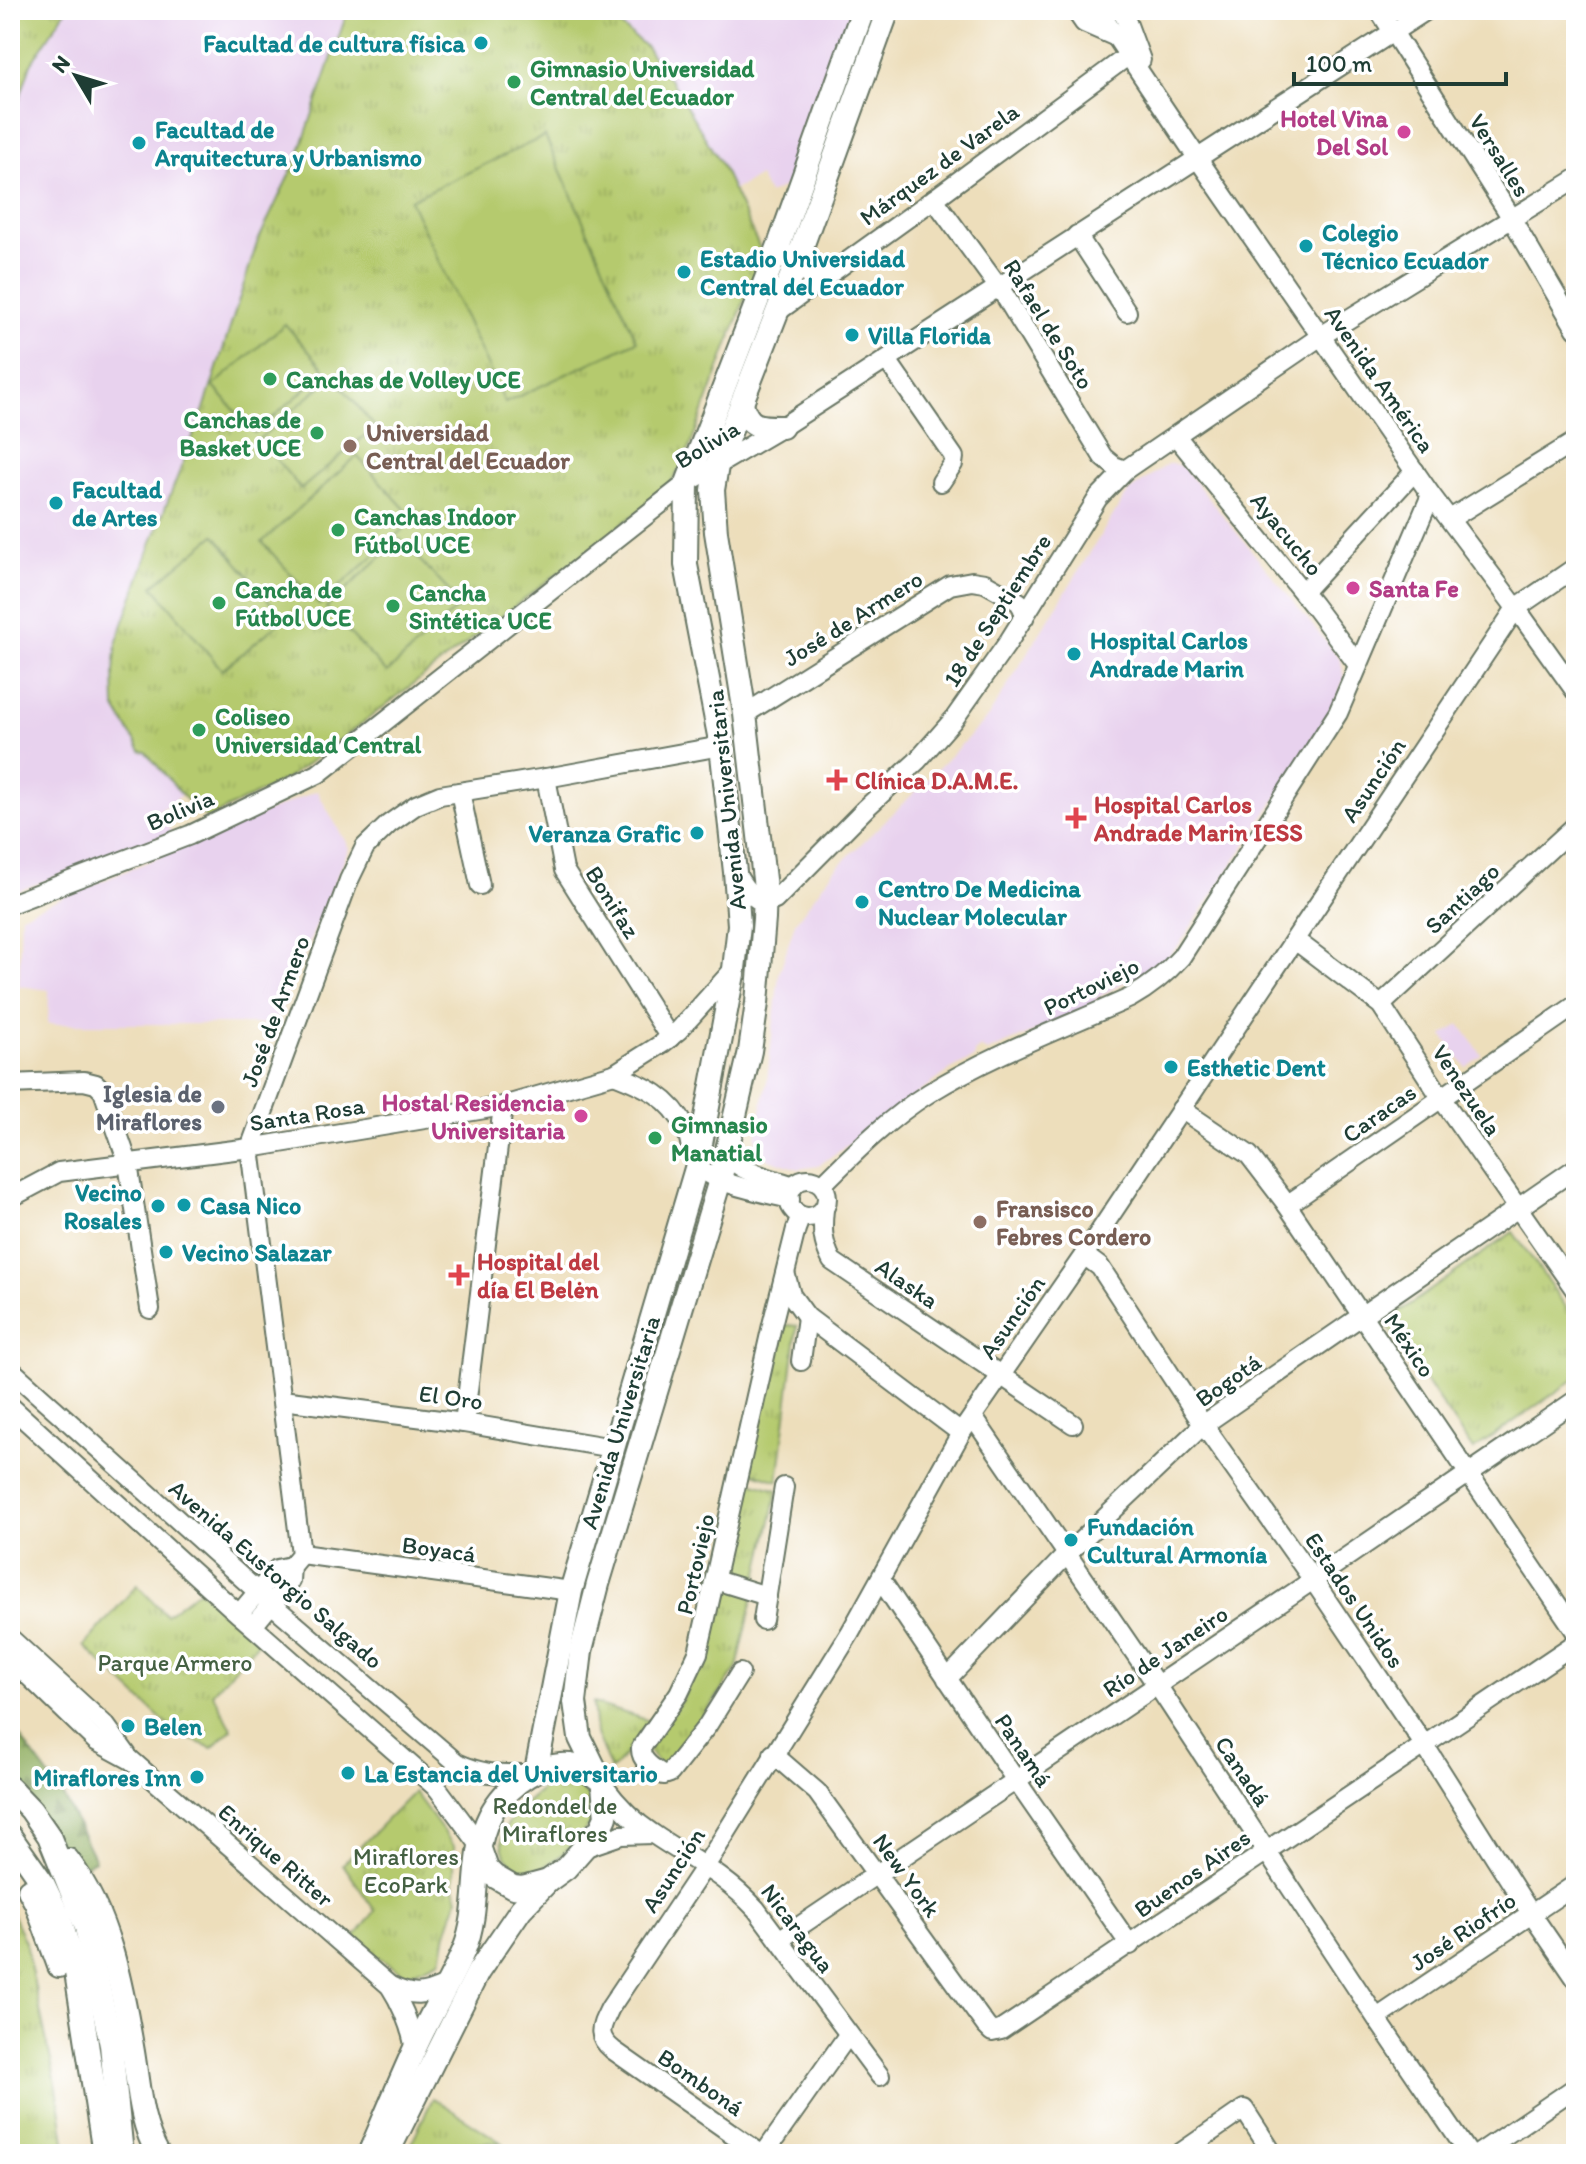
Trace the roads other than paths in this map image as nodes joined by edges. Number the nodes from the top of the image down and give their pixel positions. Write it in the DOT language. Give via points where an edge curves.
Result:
graph roads {
  1 [pos="863,10"];
  2 [pos="888,10"];
  3 [pos="1075,10"];
  4 [pos="1098,10"];
  5 [pos="1120,10"];
  6 [pos="1379,10"];
  7 [pos="1427,10"];
  8 [pos="1393,32"];
  9 [pos="1116,37"];
  10 [pos="1129,55"];
  11 [pos="1152,89"];
  12 [pos="1198,159"];
  13 [pos="1576,179"];
  14 [pos="934,199"];
  15 [pos="1511,219"];
  16 [pos="1077,235"];
  17 [pos="779,245"];
  18 [pos="795,266"];
  19 [pos="821,279"];
  20 [pos="999,288"];
  21 [pos="777,312"];
  22 [pos="1127,312"];
  23 [pos="1576,329"];
  24 [pos="1321,336"];
  25 [pos="887,360"];
  26 [pos="742,403"];
  27 [pos="782,427"];
  28 [pos="1176,436"];
  29 [pos="1576,441"];
  30 [pos="717,466"];
  31 [pos="1125,470"];
  32 [pos="1415,471"];
  33 [pos="941,482"];
  34 [pos="687,483"];
  35 [pos="1431,495"];
  36 [pos="1450,519"];
  37 [pos="1576,567"];
  38 [pos="1303,592"];
  39 [pos="1516,608"];
  40 [pos="1024,618"];
  41 [pos="1358,665"];
  42 [pos="1576,692"];
  43 [pos="745,714"];
  44 [pos="721,746"];
  45 [pos="546,778"];
  46 [pos="460,792"];
  47 [pos="1576,825"];
  48 [pos="735,872"];
  49 [pos="480,885"];
  50 [pos="10,904"];
  51 [pos="765,904"];
  52 [pos="1292,944"];
  53 [pos="734,969"];
  54 [pos="1381,1005"];
  55 [pos="1576,1005"];
  56 [pos="670,1038"];
  57 [pos="614,1074"];
  58 [pos="10,1084"];
  59 [pos="1442,1098"];
  60 [pos="503,1106"];
  61 [pos="1181,1109"];
  62 [pos="250,1148"];
  63 [pos="726,1155"];
  64 [pos="128,1163"];
  65 [pos="697,1165"];
  66 [pos="1576,1168"];
  67 [pos="720,1180"];
  68 [pos="822,1185"];
  69 [pos="792,1193"];
  70 [pos="10,1198"];
  71 [pos="1287,1205"];
  72 [pos="1519,1207"];
  73 [pos="824,1209"];
  74 [pos="801,1216"];
  75 [pos="1084,1255"];
  76 [pos="786,1269"];
  77 [pos="1576,1291"];
  78 [pos="150,1309"];
  79 [pos="807,1317"];
  80 [pos="1362,1317"];
  81 [pos="772,1325"];
  82 [pos="801,1361"];
  83 [pos="10,1369"];
  84 [pos="1001,1375"];
  85 [pos="282,1400"];
  86 [pos="1576,1400"];
  87 [pos="10,1406"];
  88 [pos="973,1417"];
  89 [pos="464,1423"];
  90 [pos="1073,1424"];
  91 [pos="1203,1425"];
  92 [pos="961,1433"];
  93 [pos="613,1448"];
  94 [pos="1469,1473"];
  95 [pos="784,1487"];
  96 [pos="1067,1554"];
  97 [pos="296,1560"];
  98 [pos="715,1580"];
  99 [pos="881,1580"];
  100 [pos="1313,1580"];
  101 [pos="571,1591"];
  102 [pos="767,1596"];
  103 [pos="264,1598"];
  104 [pos="246,1620"];
  105 [pos="763,1620"];
  106 [pos="1576,1632"];
  107 [pos="10,1638"];
  108 [pos="1576,1643"];
  109 [pos="10,1658"];
  110 [pos="740,1673"];
  111 [pos="947,1679"];
  112 [pos="1156,1685"];
  113 [pos="1425,1746"];
  114 [pos="773,1754"];
  115 [pos="131,1760"];
  116 [pos="533,1772"];
  117 [pos="1015,1780"];
  118 [pos="602,1783"];
  119 [pos="10,1788"];
  120 [pos="653,1834"];
  121 [pos="10,1836"];
  122 [pos="49,1836"];
  123 [pos="480,1846"];
  124 [pos="586,1847"];
  125 [pos="1267,1851"];
  126 [pos="10,1858"];
  127 [pos="705,1866"];
  128 [pos="876,1874"];
  129 [pos="548,1881"];
  130 [pos="1576,1884"];
  131 [pos="1531,1914"];
  132 [pos="779,1940"];
  133 [pos="1130,1945"];
  134 [pos="1576,1979"];
  135 [pos="446,1985"];
  136 [pos="390,1986"];
  137 [pos="1377,2018"];
  138 [pos="992,2032"];
  139 [pos="848,2035"];
  140 [pos="415,2048"];
  141 [pos="613,2050"];
  142 [pos="880,2076"];
  143 [pos="1576,2087"];
  144 [pos="89,2154"];
  145 [pos="104,2154"];
  146 [pos="122,2154"];
  147 [pos="158,2154"];
  148 [pos="369,2154"];
  149 [pos="387,2154"];
  150 [pos="762,2154"];
  151 [pos="1179,2154"];
  152 [pos="1273,2154"];
  153 [pos="1469,2154"];
  154 [pos="1478,2154"];
  1 -- 17 [label="main road, Avenida Universitaria"];
  2 -- 18 [label="main road, Avenida Universitaria"];
  3 -- 9 [label="street, Avenida América" via="1084,23"];
  4 -- 9 [label="street, Avenida América"];
  5 -- 11 [label="street, Avenida América"];
  6 -- 8 [label="street, Versalles"];
  7 -- 8 [label="street, Bolivia"];
  8 -- 12 [label="street, Bolivia"];
  8 -- 15 [label="street, Versalles"];
  9 -- 10 [label="street, Avenida América"];
  10 -- 11 [label="street, Avenida América"];
  10 -- 14 [label="street, Márquez de Varela"];
  11 -- 12 [label="street, Avenida América"];
  12 -- 16 [label="street, Bolivia"];
  12 -- 24 [label="street, Avenida América"];
  13 -- 15 [label="street"];
  14 -- 19 [label="street, Márquez de Varela"];
  14 -- 20 [label="street, Rafael de Soto"];
  15 -- 23 [label="street, Versalles"];
  15 -- 24 [label="street, 18 de Septiembre"];
  16 -- 20 [label="street, Bolivia"];
  16 -- 22 [label="street"];
  17 -- 18 [label="main road"];
  17 -- 34 [label="main road, Avenida Universitaria"];
  18 -- 19 [label="main road"];
  18 -- 21 [label="main road, Avenida Universitaria"];
  19 -- 21 [label="street, Márquez de Varela"];
  20 -- 25 [label="street, Bolivia"];
  20 -- 31 [label="street, Rafael de Soto" via="1103,457"];
  21 -- 26 [label="main road, Avenida Universitaria"];
  24 -- 28 [label="street, 18 de Septiembre"];
  24 -- 32 [label="street, Avenida América"];
  25 -- 27 [label="street, Bolivia"];
  25 -- 33 [label="street" via="954,457"];
  26 -- 27 [label="main road" via="745,416 760,427"];
  26 -- 30 [label="main road, Avenida Universitaria"];
  27 -- 30 [label="street, Bolivia"];
  28 -- 31 [label="street, 18 de Septiembre"];
  28 -- 38 [label="street, Ayacucho"];
  29 -- 36 [label="street"];
  30 -- 34 [label="street, Bolivia"];
  30 -- 43 [label="main road, Avenida Universitaria" via="716,532"];
  31 -- 40 [label="street, 18 de Septiembre" via="1098,498"];
  32 -- 35 [label="street, Avenida América"];
  32 -- 38 [label="street"];
  34 -- 44 [label="main road, Avenida Universitaria" via="686,565"];
  34 -- 50 [label="street, Bolivia" via="318,774 190,835"];
  35 -- 36 [label="street, Avenida América"];
  35 -- 41 [label="street, Portoviejo"];
  36 -- 39 [label="street, Avenida América"];
  37 -- 39 [label="street, Asunción"];
  38 -- 41 [label="street, Ayacucho"];
  39 -- 42 [label="street, Avenida América"];
  39 -- 52 [label="street, Asunción"];
  40 -- 43 [label="street, José de Armero" via="1019,602 985,583 950,585"];
  40 -- 51 [label="street, 18 de Septiembre" via="954,719 917,761"];
  41 -- 68 [label="street, Portoviejo" via="1338,713 1167,973 1130,998 927,1094"];
  43 -- 51 [label="main road, Avenida Universitaria"];
  44 -- 45 [label="street, José de Armero"];
  44 -- 48 [label="main road, Avenida Universitaria"];
  45 -- 46 [label="street, José de Armero"];
  45 -- 56 [label="street, Bonifaz" via="564,870"];
  46 -- 49 [label="street"];
  46 -- 62 [label="street, José de Armero" via="416,805 365,847"];
  47 -- 54 [label="street, Santiago"];
  48 -- 51 [label="street" via="743,887"];
  48 -- 53 [label="main road, Avenida Universitaria" via="739,925"];
  51 -- 63 [label="main road, Avenida Universitaria" via="750,1051"];
  52 -- 54 [label="street, Venezuela" via="1303,946"];
  52 -- 61 [label="street, Asunción"];
  53 -- 56 [label="street, Santa Rosa"];
  53 -- 65 [label="main road, Avenida Universitaria"];
  54 -- 59 [label="street, Venezuela"];
  55 -- 59 [label="street, Caracas"];
  56 -- 57 [label="street, Santa Rosa"];
  57 -- 60 [label="street, Santa Rosa"];
  57 -- 65 [label="street" via="643,1085 674,1111 687,1130"];
  58 -- 64 [label="street" via="96,1084"];
  59 -- 71 [label="street, Caracas"];
  59 -- 72 [label="street, Venezuela"];
  60 -- 62 [label="street, Santa Rosa"];
  60 -- 89 [label="street"];
  61 -- 71 [label="street, México" via="1249,1155"];
  61 -- 75 [label="street, Asunción"];
  62 -- 64 [label="street, Santa Rosa"];
  62 -- 85 [label="street, José de Armero"];
  63 -- 67 [label="main road, Avenida Universitaria"];
  63 -- 69 [label="street" via="733,1164"];
  64 -- 70 [label="street, Santa Rosa" via="59,1172"];
  64 -- 78 [label="street"];
  65 -- 67 [label="street"];
  65 -- 93 [label="main road, Avenida Universitaria"];
  66 -- 72 [label="street, Bogotá"];
  67 -- 69 [label="street"];
  67 -- 118 [label="main road, Avenida Universitaria" via="581,1651 575,1702 580,1738"];
  68 -- 69 [label="street" via="805,1180"];
  68 -- 73 [label="street" via="827,1196"];
  69 -- 74 [label="street" via="793,1209"];
  71 -- 80 [label="street, México"];
  72 -- 77 [label="street, Venezuela"];
  72 -- 80 [label="street, Bogotá"];
  73 -- 74 [label="street"];
  73 -- 84 [label="street, Alaska" via="821,1233 832,1261"];
  74 -- 76 [label="street, Portoviejo"];
  75 -- 84 [label="street, Asunción"];
  75 -- 91 [label="street, Estados Unidos" via="1100,1267"];
  76 -- 79 [label="street" via="791,1295"];
  76 -- 81 [label="street, Portoviejo"];
  79 -- 81 [label="street"];
  79 -- 82 [label="street"];
  79 -- 92 [label="street"];
  80 -- 91 [label="street, Bogotá"];
  80 -- 94 [label="street, México"];
  81 -- 98 [label="street, Portoviejo"];
  83 -- 103 [label="street, Avenida Eustorgio Salgado"];
  84 -- 88 [label="street, Asunción"];
  84 -- 90 [label="street, Alaska"];
  85 -- 89 [label="street, El Oro"];
  85 -- 97 [label="street, José de Armero"];
  86 -- 94 [label="street, Río de Janeiro"];
  87 -- 104 [label="street"];
  88 -- 92 [label="street, Asunción"];
  88 -- 96 [label="street, Canadá"];
  89 -- 93 [label="street, El Oro"];
  91 -- 96 [label="street, Bogotá"];
  91 -- 100 [label="street, Estados Unidos"];
  92 -- 99 [label="street, Asunción"];
  93 -- 101 [label="main road, Avenida Universitaria"];
  94 -- 100 [label="street, Río de Janeiro"];
  94 -- 106 [label="street, México"];
  95 -- 102 [label="street"];
  96 -- 111 [label="street, Bogotá"];
  96 -- 112 [label="street, Canadá"];
  97 -- 101 [label="street, Boyacá"];
  97 -- 103 [label="street" via="290,1581"];
  98 -- 102 [label="street"];
  98 -- 110 [label="street, Portoviejo" via="698,1653 679,1693 641,1748 645,1761 664,1775 670,1773"];
  99 -- 111 [label="street, Panamá"];
  99 -- 114 [label="street, Asunción"];
  100 -- 112 [label="street, Río de Janeiro"];
  100 -- 113 [label="street, Estados Unidos"];
  101 -- 116 [label="main road, Avenida Universitaria"];
  102 -- 105 [label="street"];
  103 -- 104 [label="street"];
  103 -- 116 [label="street, Avenida Eustorgio Salgado" via="457,1763 489,1774"];
  104 -- 123 [label="street" via="438,1789"];
  107 -- 115 [label="street, Enrique Ritter" via="106,1726"];
  108 -- 113 [label="street, Buenos Aires"];
  109 -- 115 [label="street, Enrique Ritter" via="96,1741"];
  111 -- 117 [label="street, Panamá"];
  112 -- 117 [label="street, Río de Janeiro"];
  112 -- 125 [label="street, Canadá"];
  113 -- 125 [label="street, Buenos Aires"];
  113 -- 131 [label="street, Estados Unidos"];
  114 -- 127 [label="street, Asunción"];
  114 -- 128 [label="street, New York" via="817,1792"];
  115 -- 136 [label="street, Enrique Ritter"];
  116 -- 118 [label="main road" via="556,1764 574,1765"];
  116 -- 123 [label="main road" via="504,1795"];
  117 -- 128 [label="street, Río de Janeiro"];
  117 -- 133 [label="street, Panamá"];
  118 -- 120 [label="street, Nicaragua"];
  118 -- 124 [label="main road" via="606,1817"];
  119 -- 122 [label="main road"];
  120 -- 124 [label="street" via="621,1835"];
  120 -- 127 [label="street, Nicaragua"];
  121 -- 145 [label="main road" via="43,1883 76,1972"];
  122 -- 146 [label="main road" via="86,1927 111,2045"];
  122 -- 147 [label="main road" via="85,1882 101,1918 127,2018 144,2125"];
  123 -- 129 [label="main road" via="487,1869 502,1882 522,1888"];
  123 -- 135 [label="main road" via="465,1948"];
  124 -- 129 [label="main road"];
  125 -- 133 [label="street, Buenos Aires"];
  125 -- 137 [label="street, Canadá"];
  126 -- 144 [label="main road" via="36,1903 58,1959"];
  127 -- 132 [label="street, Nicaragua" via="737,1889"];
  127 -- 141 [label="street, Asunción" via="610,2008 601,2033"];
  128 -- 132 [label="street, Río de Janeiro"];
  128 -- 138 [label="street, New York"];
  129 -- 149 [label="main road" via="521,1909 478,1972"];
  130 -- 131 [label="street, José Riofrío"];
  131 -- 134 [label="street, Estados Unidos"];
  131 -- 137 [label="street, José Riofrío"];
  132 -- 139 [label="street, Nicaragua"];
  133 -- 138 [label="street, Buenos Aires"];
  135 -- 136 [label="street" via="418,1995"];
  135 -- 140 [label="main road"];
  136 -- 140 [label="street, Enrique Ritter" via="411,2025"];
  137 -- 153 [label="street, Canadá"];
  139 -- 142 [label="street, Nicaragua"];
  139 -- 150 [label="street"];
  140 -- 148 [label="main road"];
  141 -- 150 [label="street, Bomboná"];
  143 -- 154 [label="street"];
  151 -- 152 [label="street" via="1244,2109"];
}
